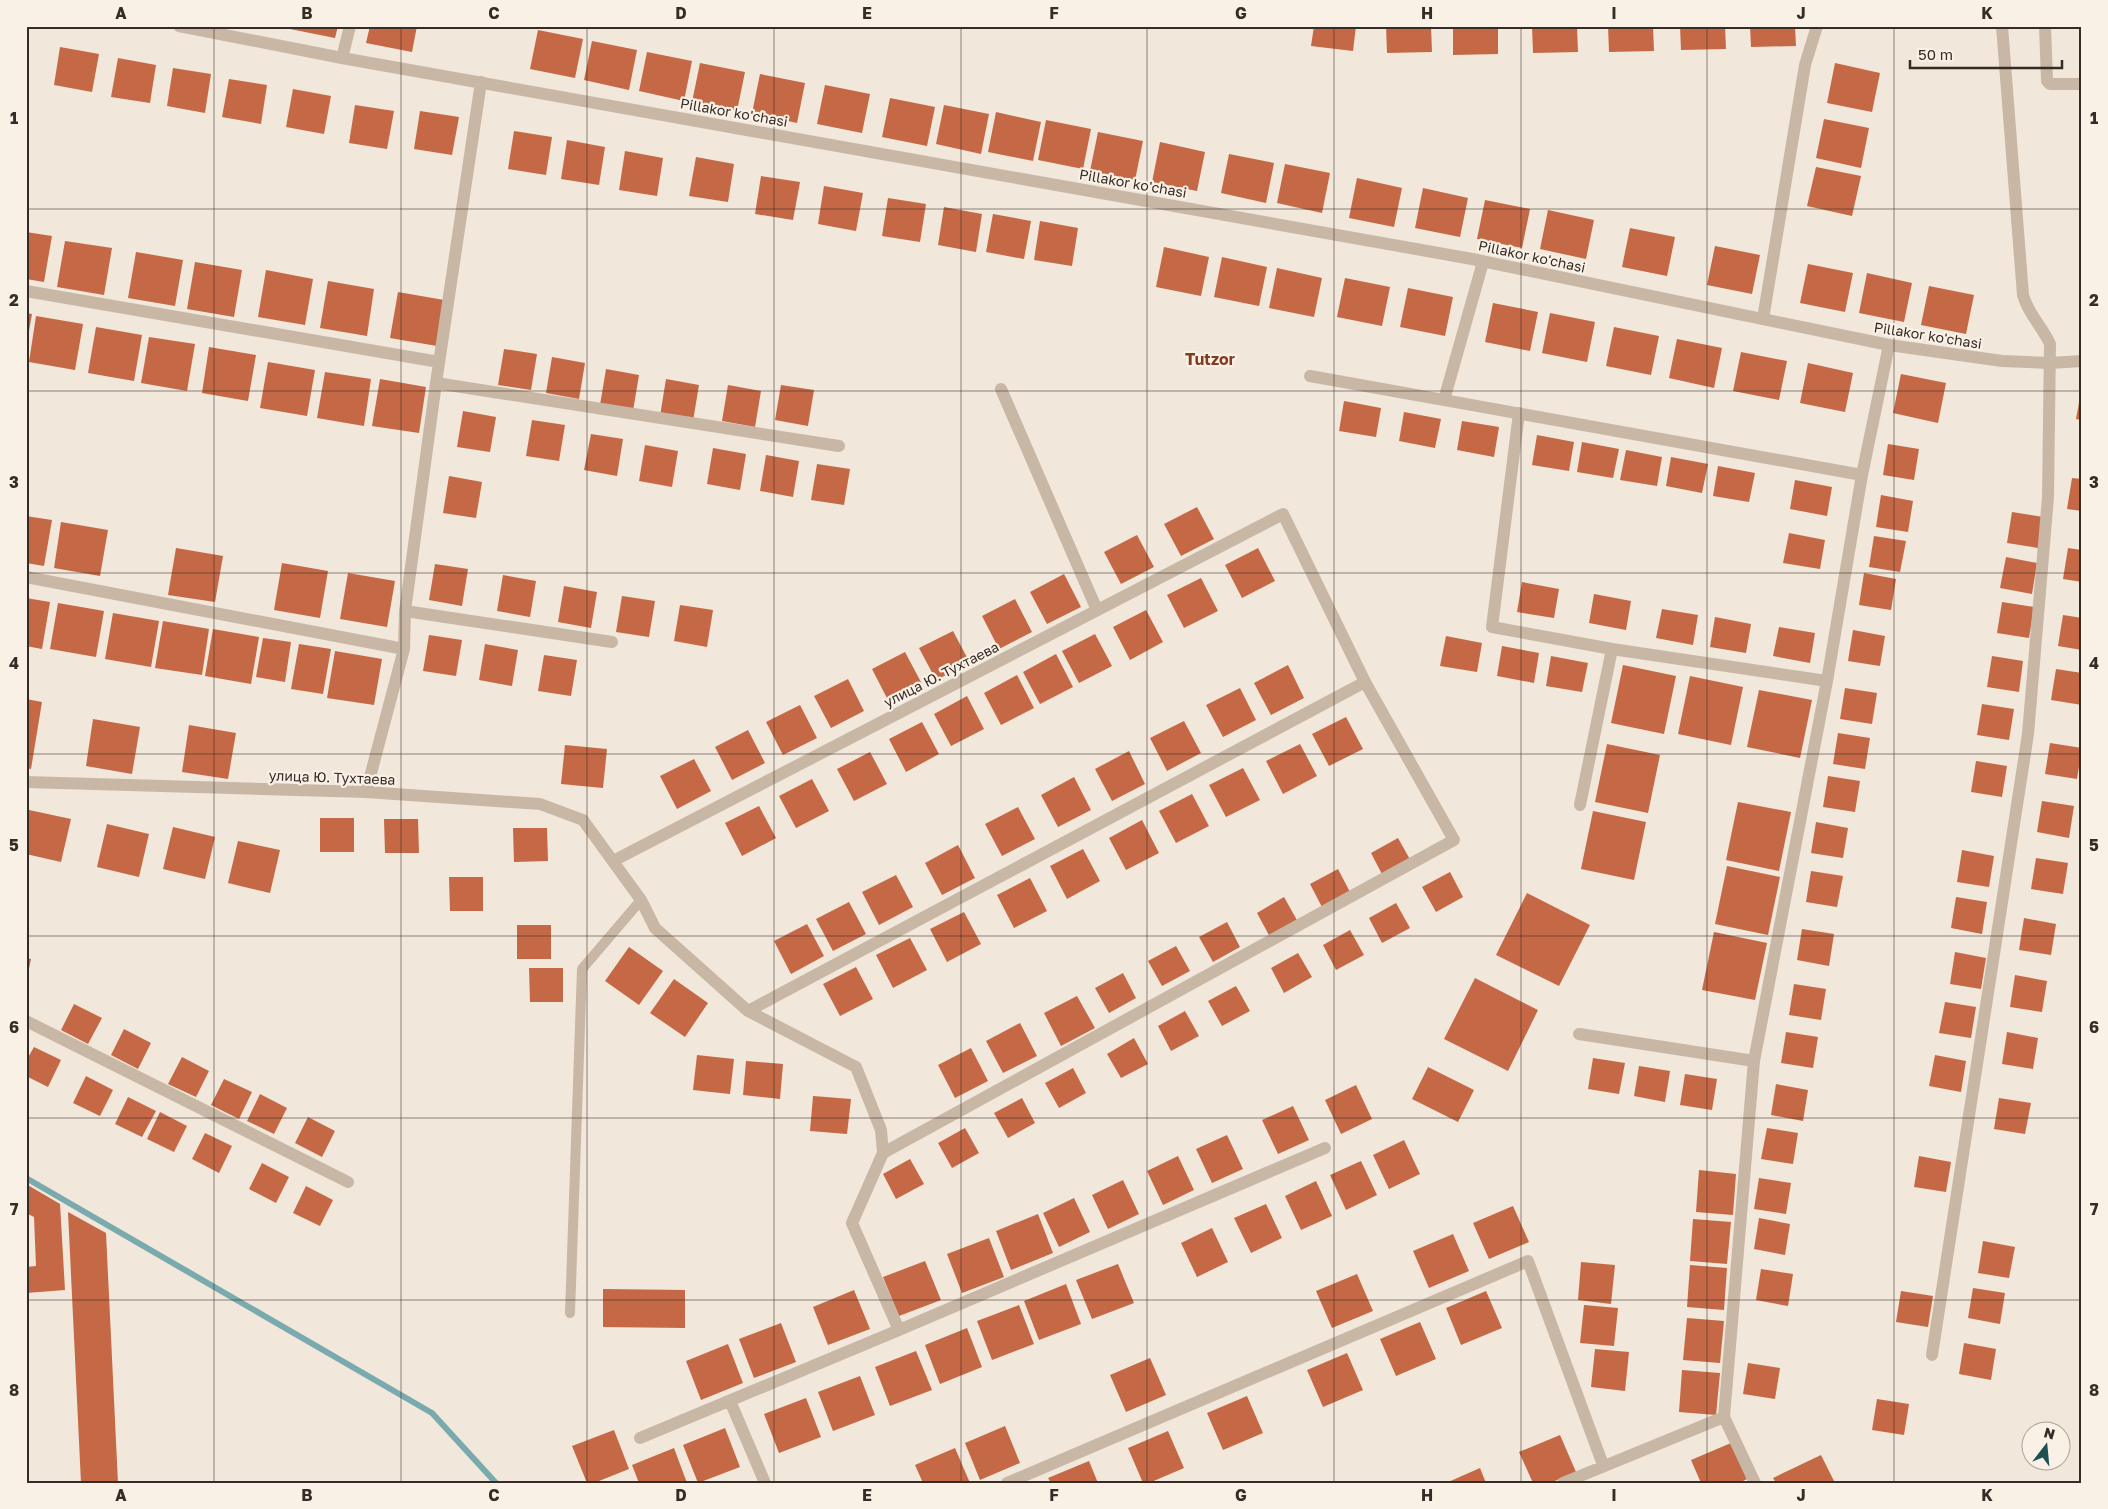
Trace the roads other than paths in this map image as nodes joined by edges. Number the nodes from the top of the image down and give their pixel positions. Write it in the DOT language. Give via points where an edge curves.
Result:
graph roads {
  1 [pos="179,26"];
  2 [pos="350,26"];
  3 [pos="1817,26"];
  4 [pos="2002,26"];
  5 [pos="2045,26"];
  6 [pos="342,58"];
  7 [pos="481,82"];
  8 [pos="2082,84"];
  9 [pos="1483,262"];
  10 [pos="26,291"];
  11 [pos="1763,319"];
  12 [pos="1889,345"];
  13 [pos="2082,361"];
  14 [pos="440,362"];
  15 [pos="2050,363"];
  16 [pos="1310,376"];
  17 [pos="436,383"];
  18 [pos="1001,389"];
  19 [pos="1444,400"];
  20 [pos="1519,413"];
  21 [pos="839,446"];
  22 [pos="1862,476"];
  23 [pos="26,577"];
  24 [pos="1098,610"];
  25 [pos="405,611"];
  26 [pos="612,642"];
  27 [pos="404,649"];
  28 [pos="1612,649"];
  29 [pos="1827,681"];
  30 [pos="1365,682"];
  31 [pos="26,782"];
  32 [pos="366,792"];
  33 [pos="1580,805"];
  34 [pos="613,861"];
  35 [pos="641,900"];
  36 [pos="748,1011"];
  37 [pos="26,1021"];
  38 [pos="1579,1034"];
  39 [pos="1754,1060"];
  40 [pos="1325,1148"];
  41 [pos="883,1153"];
  42 [pos="348,1182"];
  43 [pos="570,1313"];
  44 [pos="899,1330"];
  45 [pos="1932,1356"];
  46 [pos="730,1401"];
  47 [pos="1724,1417"];
  48 [pos="640,1438"];
  49 [pos="1603,1465"];
  50 [pos="765,1483"];
  51 [pos="1007,1483"];
  52 [pos="1563,1483"];
  53 [pos="1755,1483"];
  1 -- 6 [label="street, Pillakor ko'chasi"];
  2 -- 6 [label="street"];
  3 -- 11 [label="street" via="1806,65"];
  4 -- 15 [label="street" via="2023,295 2026,307 2050,344"];
  5 -- 8 [label="street" via="2047,81 2050,84"];
  6 -- 7 [label="street, Pillakor ko'chasi"];
  7 -- 9 [label="street, Pillakor ko'chasi"];
  7 -- 14 [label="street"];
  9 -- 11 [label="street, Pillakor ko'chasi"];
  9 -- 19 [label="street"];
  10 -- 14 [label="street"];
  11 -- 12 [label="street, Pillakor ko'chasi"];
  12 -- 15 [label="street, Pillakor ko'chasi" via="2002,361"];
  12 -- 22 [label="street"];
  13 -- 15 [label="street, Pillakor ko'chasi"];
  14 -- 17 [label="street"];
  15 -- 45 [label="street" via="2048,497 2028,734"];
  16 -- 19 [label="street"];
  17 -- 21 [label="street"];
  17 -- 25 [label="street"];
  18 -- 24 [label="street"];
  19 -- 20 [label="street"];
  20 -- 22 [label="street"];
  20 -- 28 [label="street" via="1492,627"];
  22 -- 29 [label="street"];
  23 -- 27 [label="street"];
  24 -- 30 [label="street, улица Ю. Тухтаева" via="1283,514"];
  24 -- 34 [label="street, улица Ю. Тухтаева"];
  25 -- 26 [label="street"];
  25 -- 27 [label="street"];
  27 -- 32 [label="street"];
  28 -- 29 [label="street"];
  28 -- 33 [label="street"];
  29 -- 39 [label="street"];
  30 -- 36 [label="street"];
  30 -- 41 [label="street" via="1454,840"];
  31 -- 32 [label="street, улица Ю. Тухтаева"];
  32 -- 34 [label="street, улица Ю. Тухтаева" via="540,804 583,820"];
  34 -- 35 [label="street, улица Ю. Тухтаева"];
  35 -- 36 [label="street, улица Ю. Тухтаева" via="655,928"];
  35 -- 43 [label="lane" via="582,969"];
  36 -- 41 [label="street, улица Ю. Тухтаева" via="856,1067 881,1130"];
  37 -- 42 [label="street"];
  38 -- 39 [label="street"];
  39 -- 47 [label="street"];
  40 -- 44 [label="street"];
  41 -- 44 [label="street" via="852,1223"];
  44 -- 46 [label="street"];
  46 -- 48 [label="street"];
  46 -- 50 [label="street"];
  47 -- 49 [label="street"];
  47 -- 53 [label="street"];
  49 -- 51 [label="street" via="1528,1261"];
  49 -- 52 [label="street"];
}
